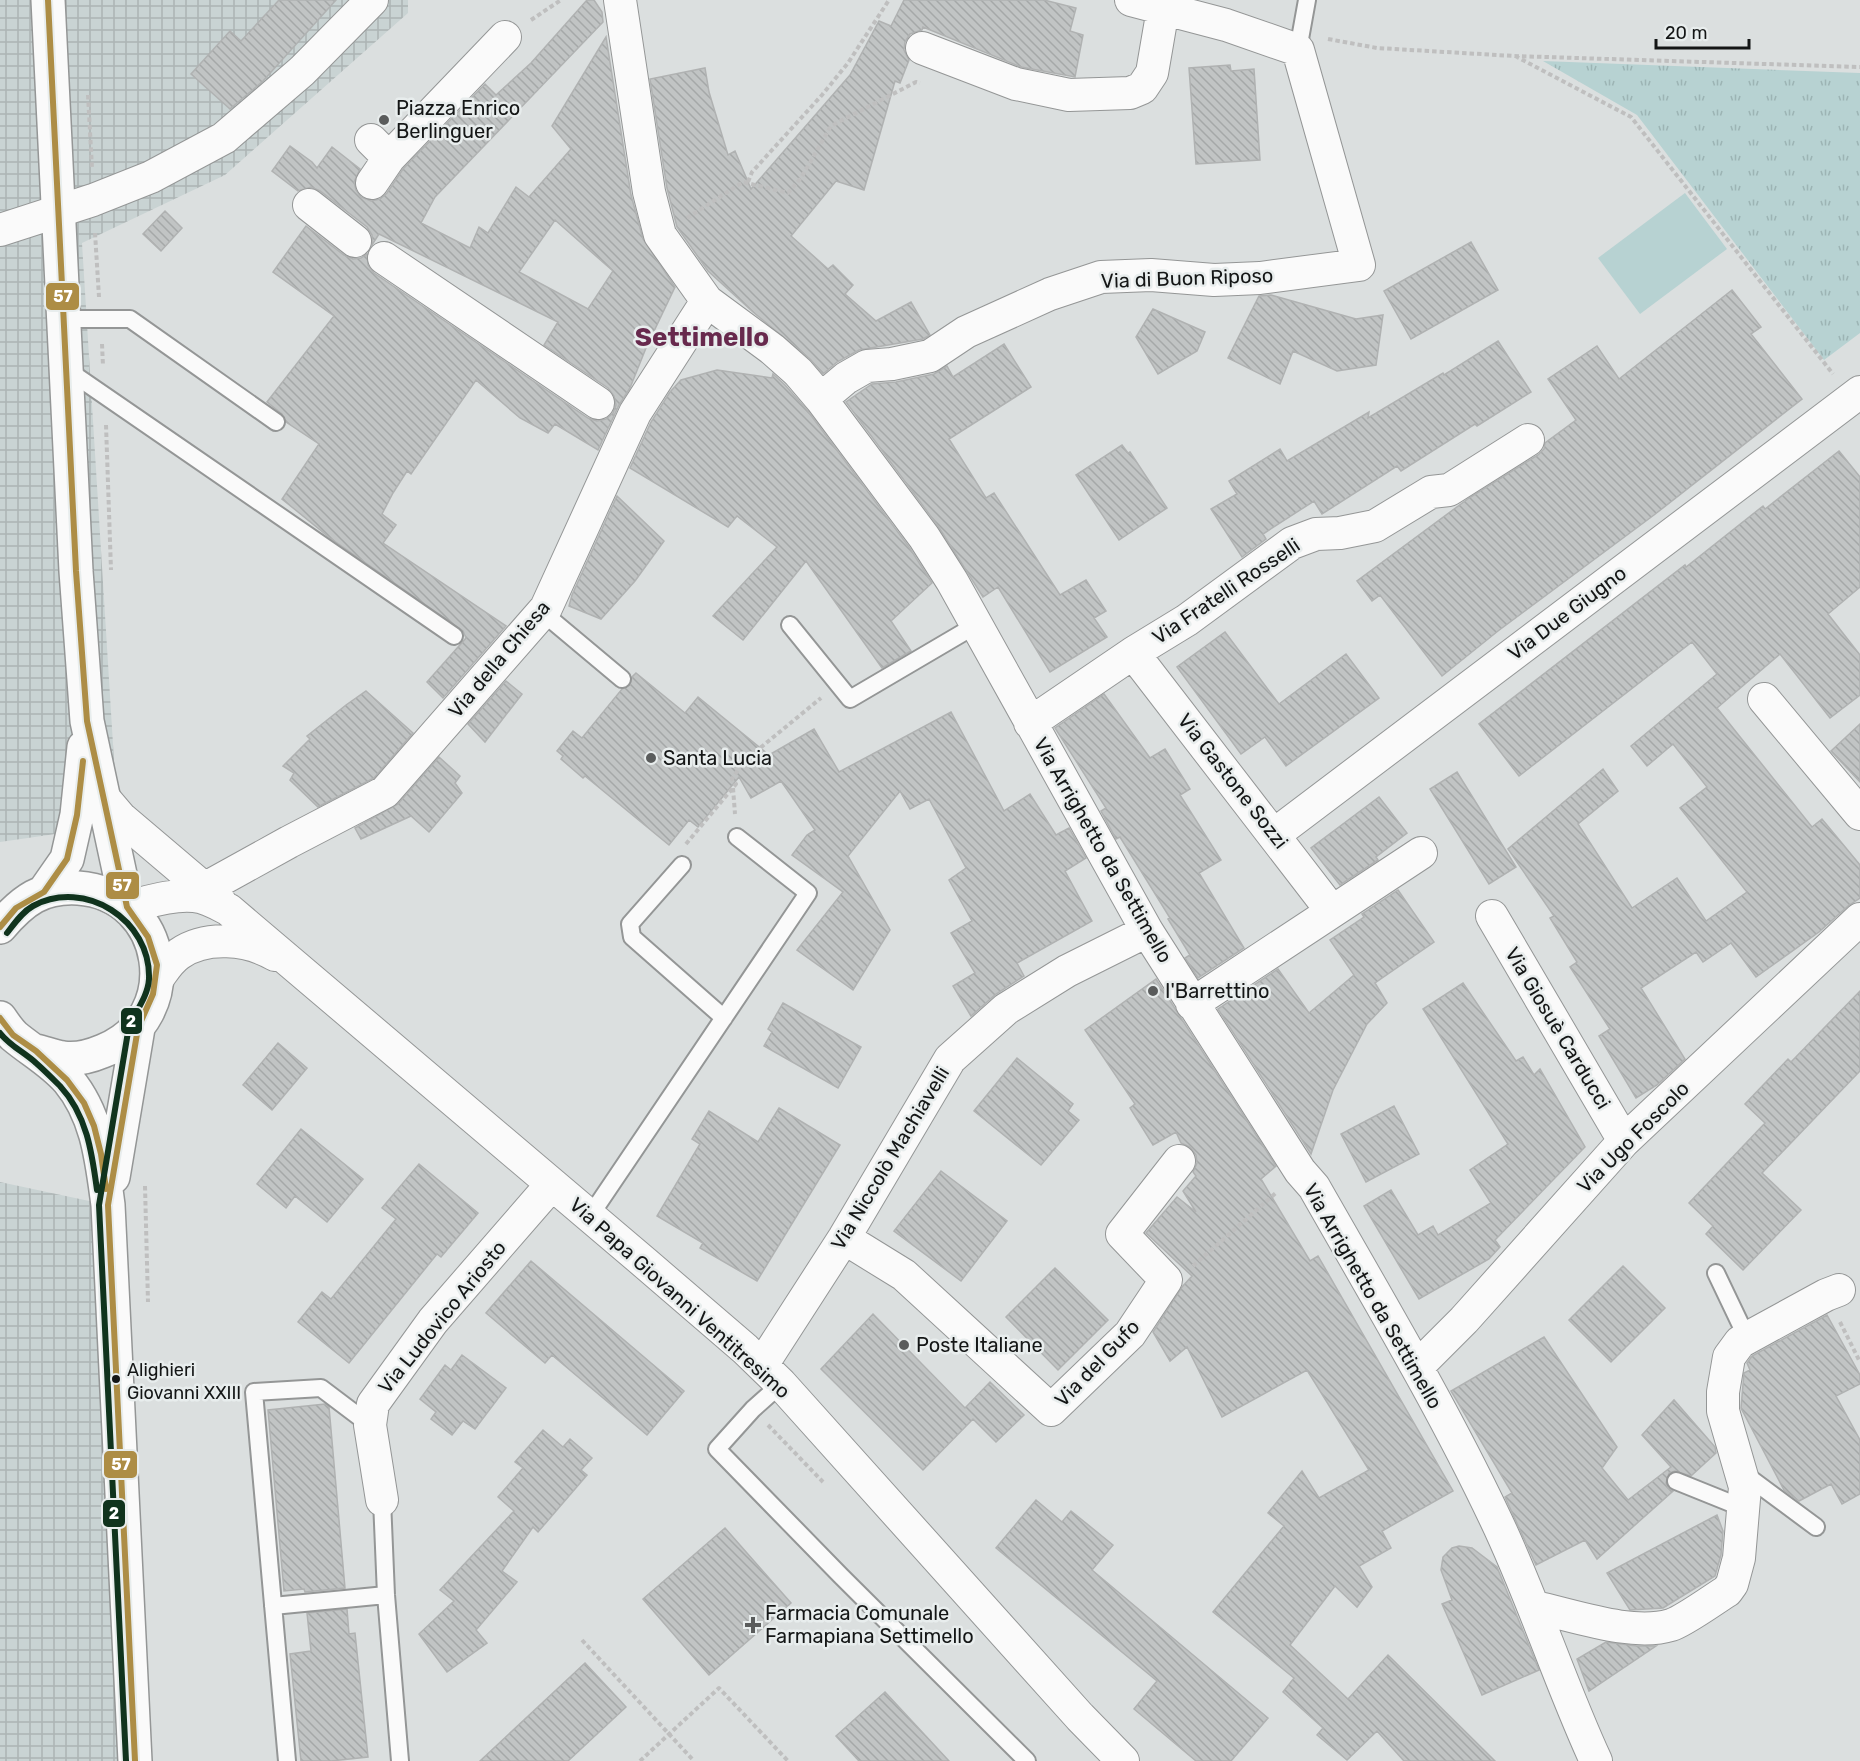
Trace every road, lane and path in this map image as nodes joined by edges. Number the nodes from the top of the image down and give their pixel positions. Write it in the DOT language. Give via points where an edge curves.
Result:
graph roads {
  1 [pos="48,0"];
  2 [pos="372,0"];
  3 [pos="620,0"];
  4 [pos="889,0"];
  5 [pos="1131,0"];
  6 [pos="1306,0"];
  7 [pos="1163,9"];
  8 [pos="505,37"];
  9 [pos="1299,42"];
  10 [pos="921,48"];
  11 [pos="1514,56"];
  12 [pos="1860,67"];
  13 [pos="929,86"];
  14 [pos="378,160"];
  15 [pos="748,182"];
  16 [pos="309,205"];
  17 [pos="58,211"];
  18 [pos="0,230"];
  19 [pos="660,235"];
  20 [pos="355,241"];
  21 [pos="384,258"];
  22 [pos="707,301"];
  23 [pos="64,319"];
  24 [pos="66,369"];
  25 [pos="821,399"];
  26 [pos="1857,400"];
  27 [pos="616,414"];
  28 [pos="276,422"];
  29 [pos="1528,440"];
  30 [pos="542,612"];
  31 [pos="790,625"];
  32 [pos="976,625"];
  33 [pos="454,636"];
  34 [pos="1133,653"];
  35 [pos="622,679"];
  36 [pos="838,684"];
  37 [pos="1764,699"];
  38 [pos="87,721"];
  39 [pos="1030,723"];
  40 [pos="104,798"];
  41 [pos="1860,814"];
  42 [pos="1275,834"];
  43 [pos="737,837"];
  44 [pos="685,845"];
  45 [pos="1421,852"];
  46 [pos="682,865"];
  47 [pos="204,889"];
  48 [pos="44,892"];
  49 [pos="127,907"];
  50 [pos="230,910"];
  51 [pos="1331,910"];
  52 [pos="5,913"];
  53 [pos="1492,916"];
  54 [pos="1860,919"];
  55 [pos="1147,931"];
  56 [pos="303,973"];
  57 [pos="158,978"];
  58 [pos="1192,1004"];
  59 [pos="0,1018"];
  60 [pos="724,1018"];
  61 [pos="138,1028"];
  62 [pos="36,1051"];
  63 [pos="1624,1141"];
  64 [pos="1179,1161"];
  65 [pos="1300,1171"];
  66 [pos="552,1184"];
  67 [pos="108,1205"];
  68 [pos="590,1216"];
  69 [pos="844,1238"];
  70 [pos="1716,1274"];
  71 [pos="1833,1293"];
  72 [pos="1152,1302"];
  73 [pos="1747,1338"];
  74 [pos="1860,1362"];
  75 [pos="1416,1367"];
  76 [pos="772,1375"];
  77 [pos="370,1425"];
  78 [pos="1740,1471"];
  79 [pos="1676,1481"];
  80 [pos="382,1500"];
  81 [pos="1743,1508"];
  82 [pos="1816,1527"];
  83 [pos="386,1595"];
  84 [pos="273,1606"];
  85 [pos="1534,1607"];
  86 [pos="582,1640"];
  87 [pos="669,1734"];
  88 [pos="135,1761"];
  89 [pos="287,1761"];
  90 [pos="400,1761"];
  91 [pos="640,1761"];
  92 [pos="694,1761"];
  93 [pos="788,1761"];
  94 [pos="1027,1761"];
  95 [pos="1123,1761"];
  96 [pos="1596,1761"];
  1 -- 17 [label="main road"];
  2 -- 17 [label="street" via="307,66 224,138 151,177"];
  3 -- 19 [label="street, Via Arrighetto da Settimello" via="649,192"];
  4 -- 15 [label="path" via="848,63 752,172"];
  5 -- 7 [label="street"];
  6 -- 9 [label="lane, Via di Buon Riposo"];
  7 -- 9 [label="street"];
  7 -- 10 [label="street" via="1152,73 1142,88 1130,93 1069,95 1016,84"];
  8 -- 14 [label="street"];
  9 -- 11 [label="path"];
  9 -- 25 [label="street, Via di Buon Riposo" via="1359,266 1214,280 1151,275 1101,277 1050,294 966,332 930,356 867,366"];
  11 -- 12 [label="path"];
  11 -- 26 [label="path" via="1630,117"];
  13 -- 15 [label="path" via="916,82 831,126 788,193"];
  15 -- 19 [label="path"];
  16 -- 20 [label="street"];
  17 -- 18 [label="street"];
  17 -- 23 [label="main road"];
  19 -- 22 [label="street, Via Arrighetto da Settimello"];
  21 -- 27 [label="street"];
  22 -- 25 [label="street, Via Arrighetto da Settimello" via="772,349"];
  22 -- 27 [label="street, Via della Chiesa"];
  23 -- 24 [label="main road"];
  23 -- 28 [label="lane" via="130,318"];
  24 -- 33 [label="lane"];
  24 -- 38 [label="main road"];
  25 -- 32 [label="street, Via Arrighetto da Settimello" via="924,537"];
  26 -- 42 [label="street, Via Due Giugno"];
  27 -- 30 [label="street, Via della Chiesa"];
  29 -- 34 [label="street, Via Fratelli Rosselli" via="1449,490 1431,492 1375,526 1316,534 1292,543 1187,620"];
  30 -- 35 [label="lane"];
  30 -- 47 [label="street, Via della Chiesa" via="385,792"];
  31 -- 36 [label="lane"];
  32 -- 36 [label="lane" via="850,699"];
  32 -- 39 [label="street, Via Arrighetto da Settimello"];
  34 -- 39 [label="street, Via Fratelli Rosselli"];
  34 -- 42 [label="street, Via Gastone Sozzi"];
  36 -- 44 [label="path" via="742,761 732,779 736,783"];
  37 -- 41 [label="street"];
  38 -- 40 [label="main road"];
  38 -- 48 [label="main road" via="72,840 67,859"];
  39 -- 55 [label="street, Via Arrighetto da Settimello"];
  40 -- 47 [label="street, Via Papa Giovanni Ventitresimo" via="121,818"];
  40 -- 49 [label="main road"];
  42 -- 51 [label="street, Via Gastone Sozzi"];
  43 -- 60 [label="lane" via="808,893"];
  45 -- 51 [label="street"];
  46 -- 60 [label="lane" via="630,924 632,938"];
  47 -- 50 [label="street, Via Papa Giovanni Ventitresimo"];
  48 -- 49 [label="main road" via="88,889"];
  48 -- 52 [label="main road"];
  49 -- 50 [label="street, Via Papa Giovanni Ventitresimo" via="194,896"];
  49 -- 57 [label="main road" via="144,927 155,952"];
  50 -- 56 [label="street, Via Papa Giovanni Ventitresimo"];
  51 -- 58 [label="street"];
  53 -- 63 [label="street, Via Giosuè Carducci"];
  54 -- 63 [label="street, Via Ugo Foscolo"];
  55 -- 58 [label="street, Via Arrighetto da Settimello"];
  55 -- 69 [label="street, Via Niccolò Machiavelli" via="1067,971 1006,1009 950,1059"];
  56 -- 57 [label="street, Via Papa Giovanni Ventitresimo" via="254,946 207,942 179,954"];
  56 -- 66 [label="street, Via Papa Giovanni Ventitresimo"];
  57 -- 61 [label="main road" via="152,1005"];
  58 -- 65 [label="street, Via Arrighetto da Settimello"];
  59 -- 62 [label="main road" via="13,1035"];
  60 -- 68 [label="lane"];
  61 -- 62 [label="main road" via="117,1046 91,1056 63,1058"];
  61 -- 67 [label="main road"];
  62 -- 67 [label="main road" via="68,1080 84,1103 101,1154"];
  63 -- 75 [label="street, Via Ugo Foscolo" via="1464,1320"];
  64 -- 72 [label="street, Via del Gufo" via="1122,1234 1166,1280"];
  65 -- 72 [label="path"];
  65 -- 75 [label="street, Via Arrighetto da Settimello" via="1314,1187"];
  66 -- 68 [label="street, Via Papa Giovanni Ventitresimo"];
  66 -- 77 [label="street, Via Ludovico Ariosto" via="433,1322 373,1404"];
  67 -- 88 [label="main road"];
  68 -- 76 [label="street, Via Papa Giovanni Ventitresimo"];
  69 -- 72 [label="street, Via del Gufo" via="904,1275 1051,1410 1130,1334"];
  69 -- 76 [label="street, Via Niccolò Machiavelli"];
  70 -- 73 [label="lane"];
  71 -- 73 [label="street"];
  71 -- 74 [label="path"];
  73 -- 78 [label="street" via="1729,1357 1723,1392 1725,1419"];
  75 -- 85 [label="street, Via Arrighetto da Settimello" via="1495,1518"];
  76 -- 94 [label="lane" via="753,1409 717,1449"];
  76 -- 95 [label="street, Via Papa Giovanni Ventitresimo"];
  77 -- 80 [label="street, Via Ludovico Ariosto"];
  77 -- 84 [label="lane" via="321,1388 254,1392"];
  78 -- 81 [label="street" via="1745,1486"];
  78 -- 82 [label="lane"];
  79 -- 81 [label="lane"];
  80 -- 83 [label="lane"];
  81 -- 85 [label="street" via="1739,1558 1732,1584 1672,1625 1643,1629"];
  83 -- 84 [label="lane"];
  83 -- 90 [label="lane"];
  84 -- 89 [label="lane"];
  85 -- 96 [label="street, Via Arrighetto da Settimello"];
  86 -- 87 [label="path"];
  87 -- 91 [label="path"];
  87 -- 92 [label="path"];
  87 -- 93 [label="path" via="719,1688"];
}
